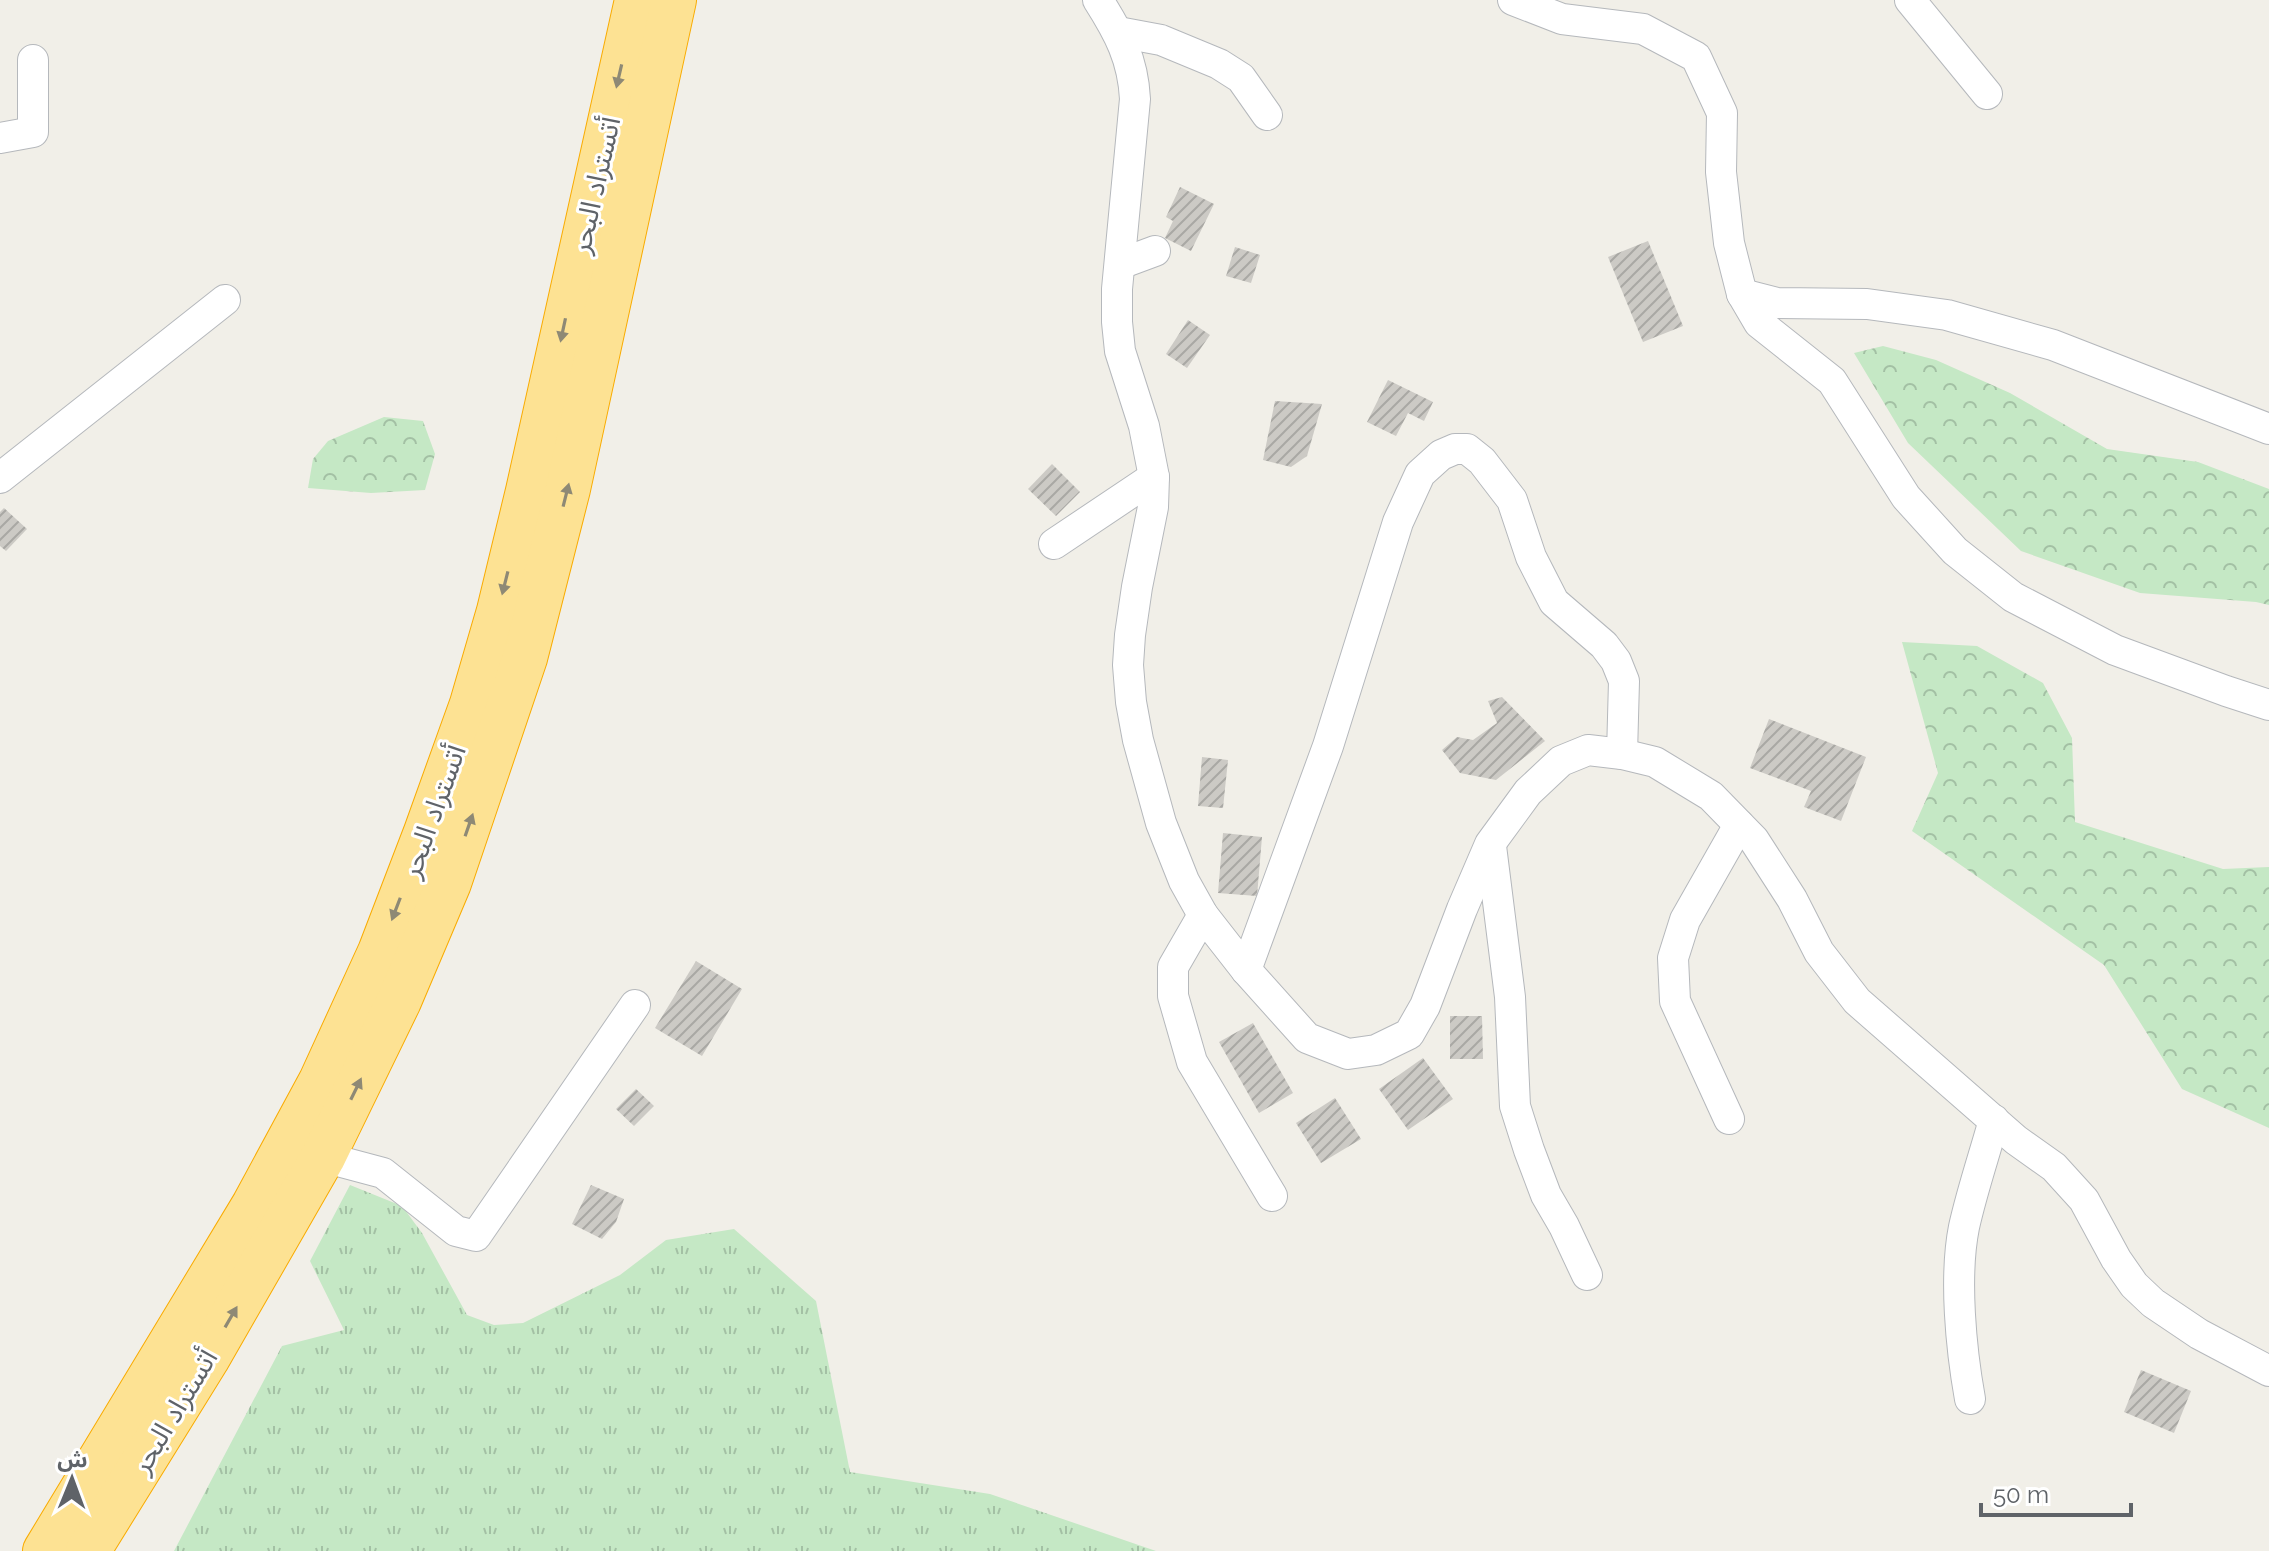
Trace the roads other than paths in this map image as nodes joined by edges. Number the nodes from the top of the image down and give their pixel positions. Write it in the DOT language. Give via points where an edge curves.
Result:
graph roads {
  1 [pos="637,0"];
  2 [pos="674,0"];
  3 [pos="1098,0"];
  4 [pos="1513,0"];
  5 [pos="1910,0"];
  6 [pos="1118,32"];
  7 [pos="33,60"];
  8 [pos="1987,94"];
  9 [pos="1267,115"];
  10 [pos="0,138"];
  11 [pos="1155,251"];
  12 [pos="1120,264"];
  13 [pos="1742,294"];
  14 [pos="225,300"];
  15 [pos="2269,429"];
  16 [pos="1154,477"];
  17 [pos="0,478"];
  18 [pos="1054,544"];
  19 [pos="2269,705"];
  20 [pos="1622,754"];
  21 [pos="1739,825"];
  22 [pos="1490,844"];
  23 [pos="1203,915"];
  24 [pos="1246,970"];
  25 [pos="635,1005"];
  26 [pos="1729,1119"];
  27 [pos="1994,1120"];
  28 [pos="323,1157"];
  29 [pos="1272,1196"];
  30 [pos="1587,1275"];
  31 [pos="2269,1371"];
  32 [pos="1970,1399"];
  33 [pos="45,1551"];
  34 [pos="88,1551"];
  1 -- 33 [label="highway, أتستراد البحر, one-way" via="499,611 426,832 380,952 321,1081 254,1205"];
  28 -- 2 [label="highway, أتستراد البحر, one-way" via="449,883 525,658 568,489"];
  3 -- 6 [label="street"];
  4 -- 13 [label="street" via="1562,19 1643,29 1696,57 1722,113 1721,172 1729,243"];
  5 -- 8 [label="street"];
  6 -- 9 [label="street" via="1161,40 1219,64 1241,78"];
  6 -- 12 [label="street" via="1134,76 1135,99"];
  7 -- 10 [label="street" via="33,132"];
  11 -- 12 [label="street"];
  12 -- 16 [label="street" via="1120,351"];
  13 -- 15 [label="street" via="1777,303 1867,304 1947,315 2053,345"];
  13 -- 19 [label="street" via="1759,323 1832,381 1906,497 1955,551 2013,597 2115,650"];
  14 -- 17 [label="street"];
  16 -- 18 [label="street"];
  16 -- 23 [label="street" via="1130,635 1131,702 1161,823"];
  20 -- 21 [label="street" via="1655,762 1700,789"];
  20 -- 22 [label="street" via="1588,750 1561,761 1528,792"];
  20 -- 24 [label="street" via="1624,681 1616,661 1554,602 1531,557 1512,500 1482,461 1467,449 1441,455 1420,474 1398,522 1328,746"];
  21 -- 26 [label="street" via="1685,920 1673,958 1675,1001"];
  21 -- 27 [label="street" via="1792,899 1819,952 1857,1001"];
  22 -- 24 [label="street" via="1425,1006 1409,1034 1398,1040 1348,1054 1307,1038"];
  22 -- 30 [label="street" via="1510,997 1515,1106 1546,1195"];
  23 -- 24 [label="street"];
  23 -- 29 [label="street" via="1173,967 1173,996 1192,1062"];
  25 -- 28 [label="street" via="476,1236 456,1231 383,1173"];
  27 -- 31 [label="street" via="2054,1167 2084,1200 2116,1259 2153,1303"];
  27 -- 32 [label="street" via="1964,1229 1960,1266 1962,1353"];
  34 -- 28 [label="highway, أتستراد البحر, one-way"];
}
